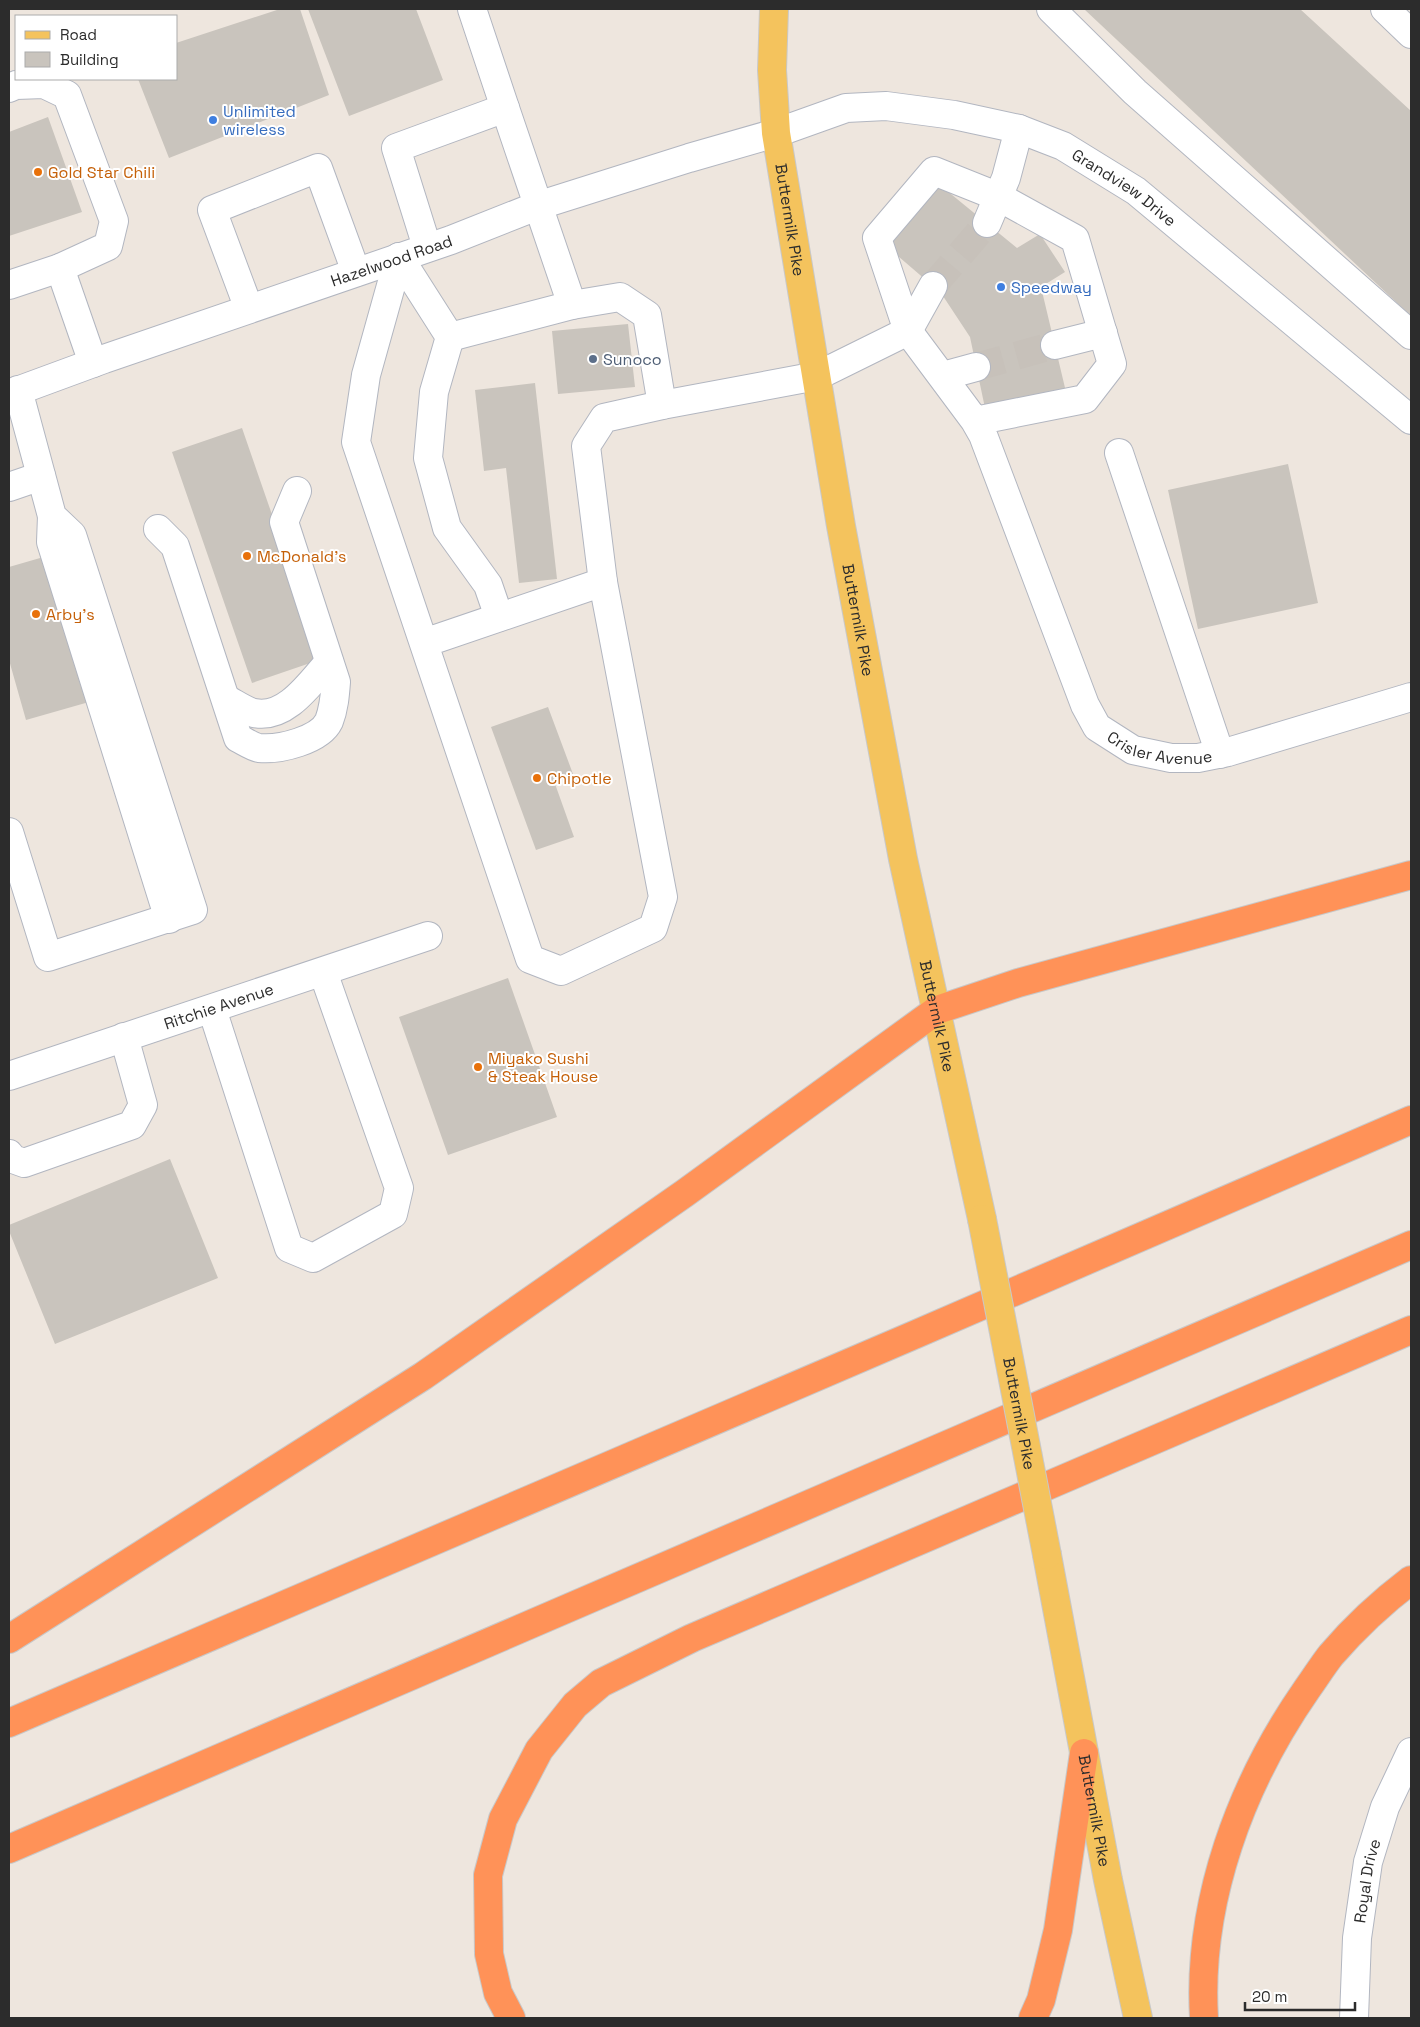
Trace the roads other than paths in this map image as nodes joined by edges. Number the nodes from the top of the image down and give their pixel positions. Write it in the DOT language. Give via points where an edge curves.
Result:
graph roads {
  1 [pos="472,9"];
  2 [pos="774,9"];
  3 [pos="1051,9"];
  4 [pos="1385,9"];
  5 [pos="1411,34"];
  6 [pos="9,88"];
  7 [pos="505,108"];
  8 [pos="1019,129"];
  9 [pos="776,133"];
  10 [pos="998,196"];
  11 [pos="537,206"];
  12 [pos="987,223"];
  13 [pos="427,248"];
  14 [pos="399,257"];
  15 [pos="60,268"];
  16 [pos="356,272"];
  17 [pos="9,285"];
  18 [pos="932,286"];
  19 [pos="572,305"];
  20 [pos="249,309"];
  21 [pos="908,331"];
  22 [pos="1103,333"];
  23 [pos="1411,335"];
  24 [pos="450,337"];
  25 [pos="1055,345"];
  26 [pos="93,363"];
  27 [pos="976,367"];
  28 [pos="817,376"];
  29 [pos="943,376"];
  30 [pos="13,392"];
  31 [pos="662,405"];
  32 [pos="1411,420"];
  33 [pos="979,428"];
  34 [pos="1119,453"];
  35 [pos="42,476"];
  36 [pos="9,487"];
  37 [pos="297,491"];
  38 [pos="158,529"];
  39 [pos="603,582"];
  40 [pos="499,617"];
  41 [pos="424,643"];
  42 [pos="328,662"];
  43 [pos="1411,697"];
  44 [pos="226,699"];
  45 [pos="1220,754"];
  46 [pos="11,846"];
  47 [pos="1411,875"];
  48 [pos="428,936"];
  49 [pos="323,972"];
  50 [pos="212,1009"];
  51 [pos="937,1010"];
  52 [pos="124,1038"];
  53 [pos="9,1076"];
  54 [pos="1411,1120"];
  55 [pos="9,1154"];
  56 [pos="1411,1245"];
  57 [pos="1411,1330"];
  58 [pos="1411,1580"];
  59 [pos="9,1640"];
  60 [pos="9,1723"];
  61 [pos="1411,1752"];
  62 [pos="1084,1754"];
  63 [pos="9,1849"];
  64 [pos="511,2018"];
  65 [pos="1032,2018"];
  66 [pos="1138,2018"];
  67 [pos="1204,2018"];
  68 [pos="1354,2018"];
  1 -- 7 [label="street"];
  2 -- 9 [label="main road, Buttermilk Pike" via="772,70"];
  3 -- 23 [label="street" via="1135,92"];
  4 -- 5 [label="street"];
  6 -- 15 [label="street" via="44,84 67,95 114,221 108,246"];
  7 -- 11 [label="street"];
  7 -- 13 [label="street" via="396,148"];
  8 -- 9 [label="street, Grandview Drive" via="954,115 886,106 846,108"];
  8 -- 10 [label="street"];
  8 -- 32 [label="street, Grandview Drive" via="1063,146 1136,191"];
  9 -- 11 [label="street, Hazelwood Road"];
  9 -- 28 [label="main road, Buttermilk Pike"];
  10 -- 12 [label="street"];
  10 -- 21 [label="street, Crisler Avenue" via="934,170 878,238"];
  10 -- 22 [label="street" via="1075,239"];
  11 -- 13 [label="street, Hazelwood Road"];
  11 -- 19 [label="street"];
  13 -- 14 [label="street, Hazelwood Road"];
  14 -- 16 [label="street, Hazelwood Road"];
  14 -- 24 [label="street"];
  14 -- 41 [label="street" via="366,375 356,442"];
  15 -- 17 [label="street"];
  15 -- 26 [label="street"];
  16 -- 20 [label="street, Hazelwood Road"];
  16 -- 20 [label="street" via="318,168 212,210"];
  18 -- 21 [label="street"];
  19 -- 24 [label="street"];
  19 -- 31 [label="street" via="620,297 646,315"];
  20 -- 26 [label="street, Hazelwood Road"];
  21 -- 28 [label="street"];
  21 -- 29 [label="street, Crisler Avenue"];
  22 -- 25 [label="street"];
  22 -- 33 [label="street" via="1112,364 1085,399"];
  24 -- 40 [label="street" via="434,392 428,458 447,528 488,585"];
  26 -- 30 [label="street, Hazelwood Road"];
  27 -- 29 [label="street"];
  28 -- 31 [label="street"];
  28 -- 51 [label="main road, Buttermilk Pike" via="841,526 903,859"];
  29 -- 33 [label="street, Crisler Avenue"];
  30 -- 35 [label="street"];
  31 -- 39 [label="street" via="604,418 586,446"];
  33 -- 45 [label="street, Crisler Avenue" via="1085,705 1097,727 1133,750 1171,758"];
  34 -- 45 [label="street"];
  35 -- 36 [label="street"];
  35 -- 46 [label="street" via="52,516 72,535 193,910 48,958"];
  37 -- 42 [label="street" via="284,522"];
  38 -- 44 [label="street" via="175,546"];
  39 -- 40 [label="street"];
  39 -- 41 [label="street" via="663,897 653,928 561,971 530,959"];
  40 -- 41 [label="street"];
  42 -- 44 [label="street" via="292,701 277,712 254,713"];
  42 -- 44 [label="street" via="336,682 334,703 328,722 316,736 291,745 258,748 238,738"];
  43 -- 45 [label="street, Crisler Avenue"];
  47 -- 51 [label="highway" via="1018,983"];
  48 -- 49 [label="street, Ritchie Avenue"];
  49 -- 50 [label="street, Ritchie Avenue"];
  49 -- 50 [label="street" via="399,1188 393,1214 313,1258 289,1248"];
  50 -- 52 [label="street, Ritchie Avenue"];
  51 -- 59 [label="highway" via="685,1193 424,1376"];
  51 -- 62 [label="main road, Buttermilk Pike, bridge" via="982,1219"];
  52 -- 53 [label="street, Ritchie Avenue"];
  52 -- 55 [label="street" via="143,1105 132,1125 24,1164"];
  54 -- 60 [label="highway"];
  56 -- 63 [label="highway"];
  57 -- 64 [label="highway" via="692,1638 601,1684 574,1705 539,1750 503,1819 493,1856 488,1875 489,1954 498,1992"];
  58 -- 67 [label="highway" via="1380,1604 1331,1655 1264,1759 1227,1843 1204,1956"];
  61 -- 68 [label="street, Royal Drive" via="1385,1807 1368,1862 1357,1938"];
  62 -- 65 [label="highway" via="1058,1930 1041,2000"];
  62 -- 66 [label="main road, Buttermilk Pike"];
}
